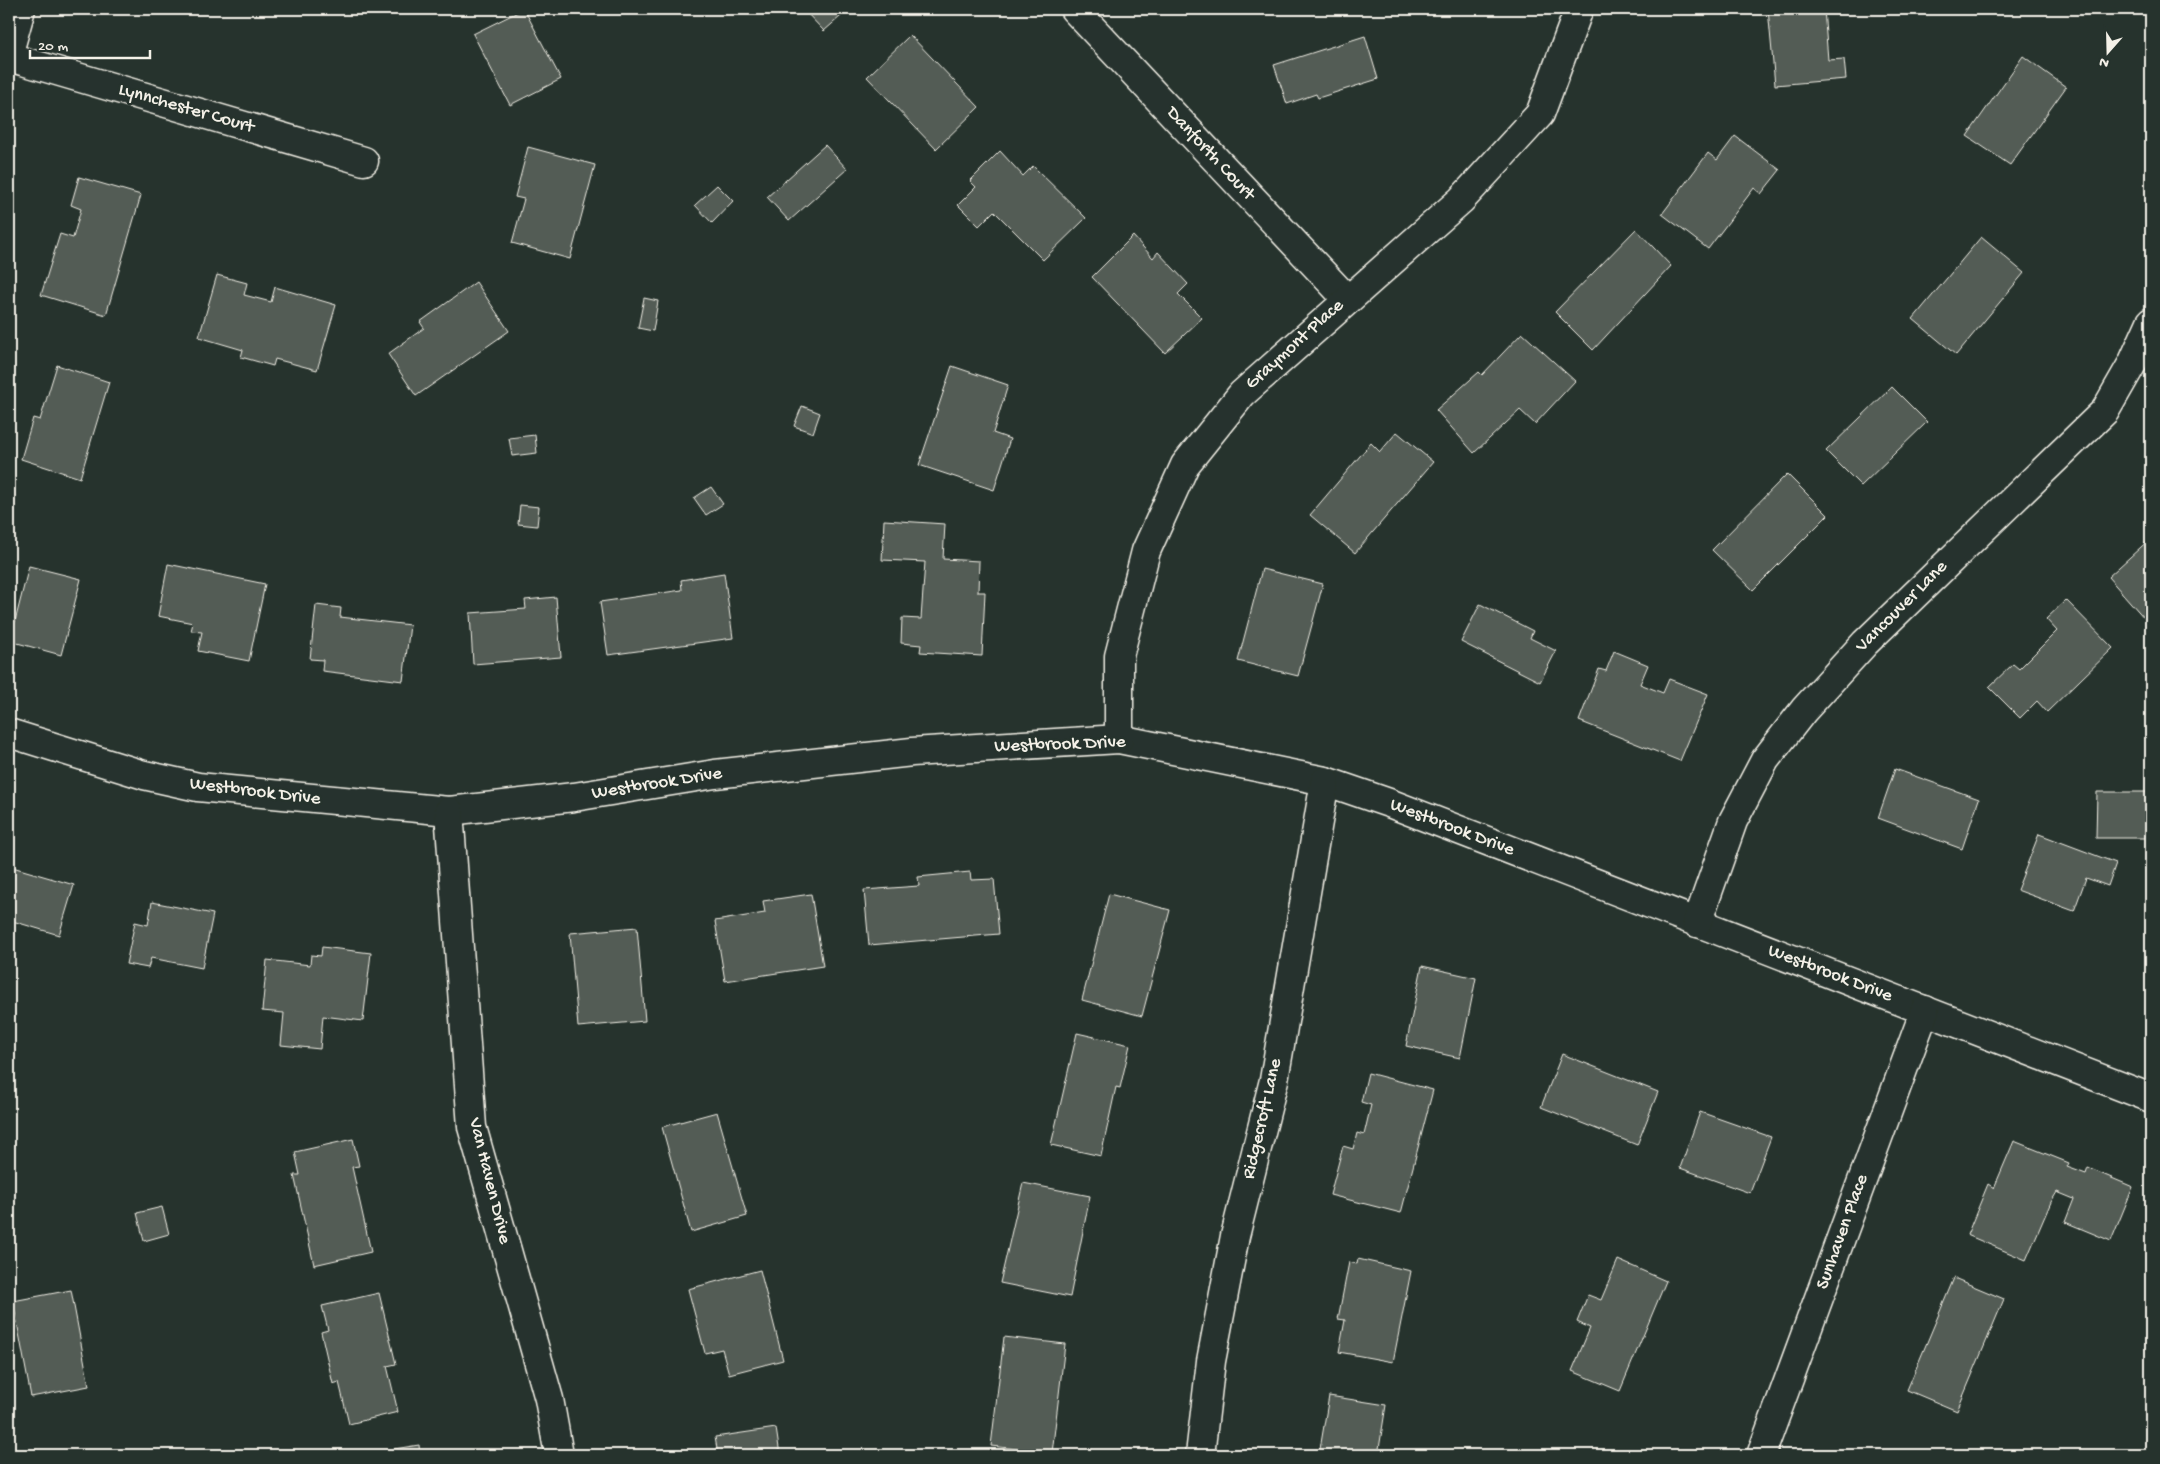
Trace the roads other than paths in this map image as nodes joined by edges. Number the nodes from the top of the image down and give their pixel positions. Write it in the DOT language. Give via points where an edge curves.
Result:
graph roads {
  1 [pos="22,9"];
  2 [pos="1074,9"];
  3 [pos="1579,9"];
  4 [pos="9,52"];
  5 [pos="9,57"];
  6 [pos="364,161"];
  7 [pos="1347,299"];
  8 [pos="2151,322"];
  9 [pos="9,734"];
  10 [pos="1119,739"];
  11 [pos="1325,781"];
  12 [pos="449,811"];
  13 [pos="1697,923"];
  14 [pos="1925,1010"];
  15 [pos="2151,1098"];
  16 [pos="559,1455"];
  17 [pos="1200,1455"];
  18 [pos="1761,1455"];
  1 -- 4 [label="street"];
  2 -- 7 [label="street, Danforth Court"];
  3 -- 7 [label="street, Graymont Place" via="1540,114 1461,200"];
  5 -- 6 [label="street, Lynnchester Court"];
  7 -- 10 [label="street, Graymont Place" via="1242,394 1185,466 1146,551 1119,656"];
  8 -- 13 [label="street, Vancouver Lane" via="2105,411 1865,642 1804,710 1765,760 1733,821"];
  9 -- 12 [label="street, Westbrook Drive" via="144,776 198,786"];
  10 -- 11 [label="street, Westbrook Drive"];
  10 -- 12 [label="street, Westbrook Drive" via="912,752 714,774 574,797"];
  11 -- 13 [label="street, Westbrook Drive"];
  11 -- 17 [label="street, Ridgecroft Lane" via="1274,1080 1235,1236 1213,1351"];
  12 -- 16 [label="street, Van Haven Drive" via="472,1127 549,1400"];
  13 -- 14 [label="street, Westbrook Drive"];
  14 -- 15 [label="street, Westbrook Drive"];
  14 -- 18 [label="street, Sunhaven Place"];
}
